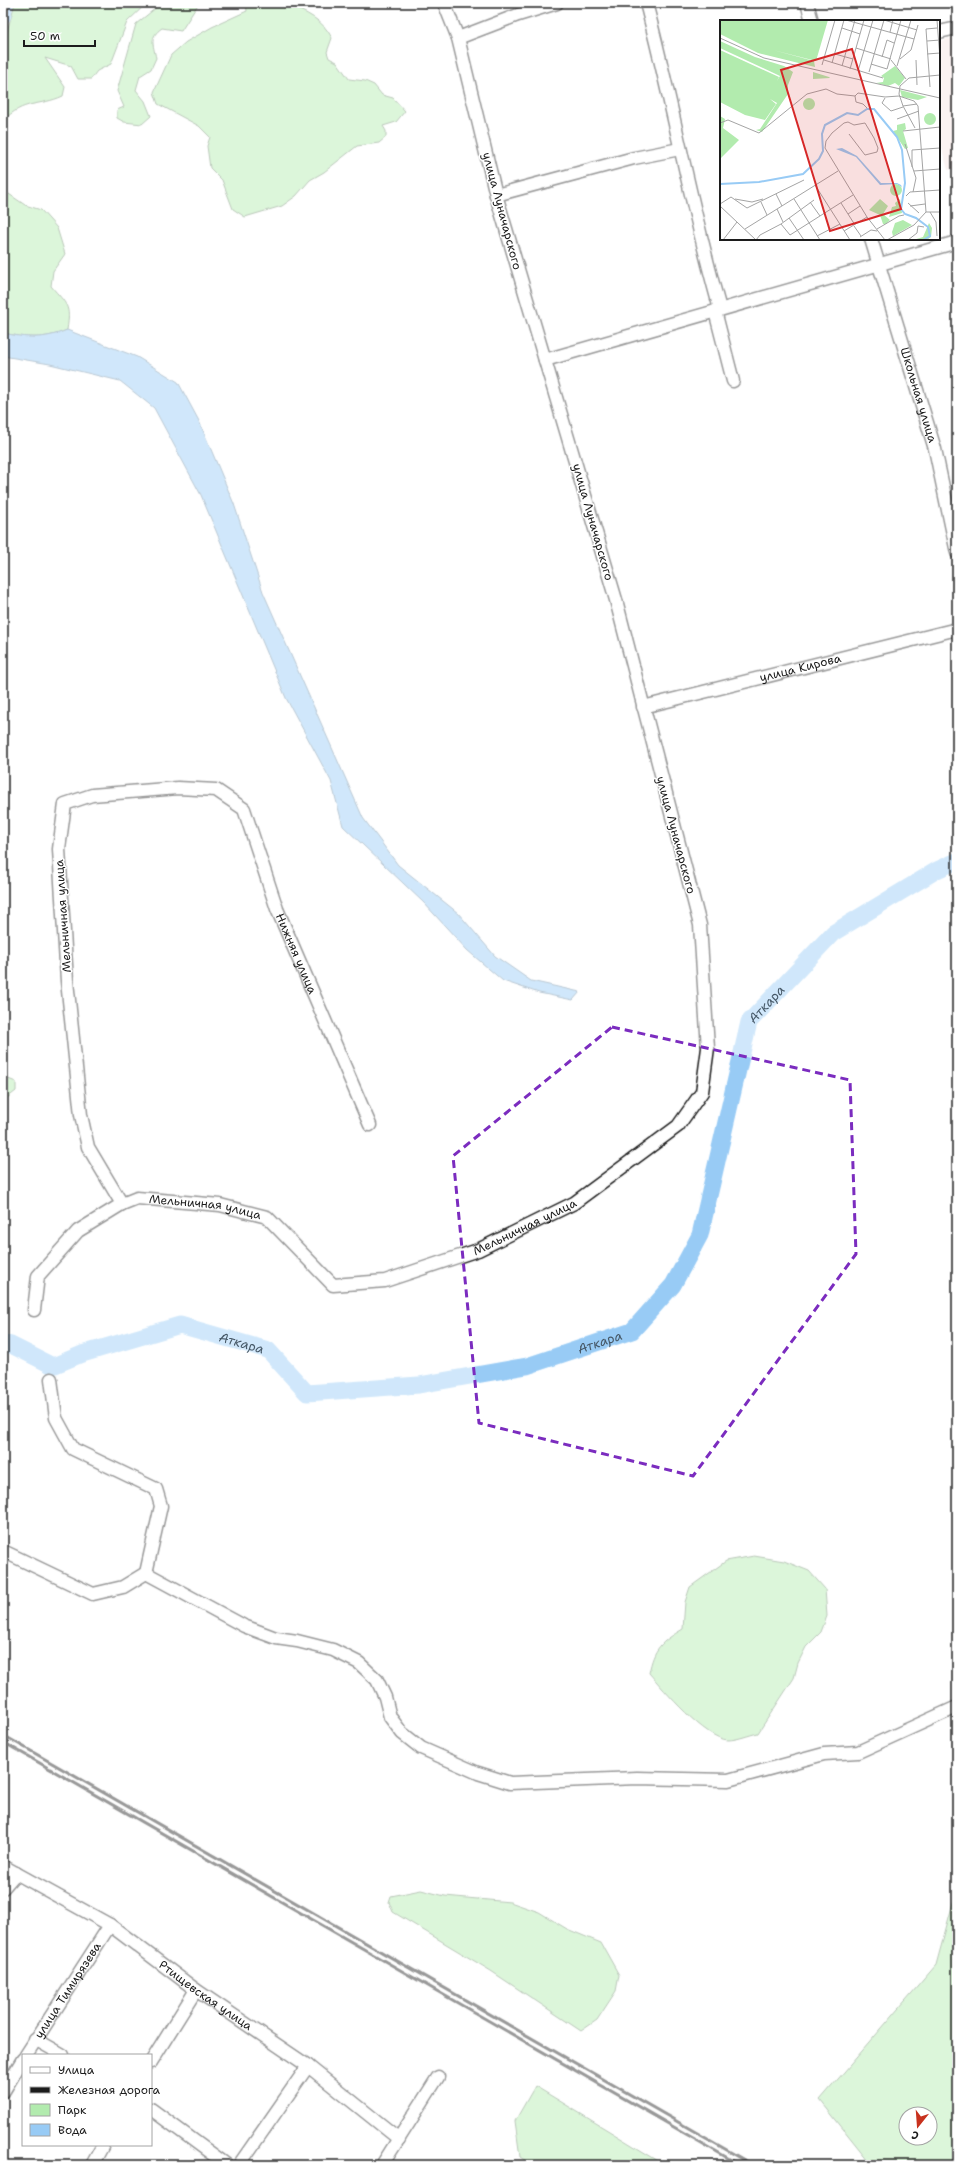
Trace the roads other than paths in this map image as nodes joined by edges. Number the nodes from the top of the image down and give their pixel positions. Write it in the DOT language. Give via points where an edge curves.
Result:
graph roads {
  1 [pos="444,3"];
  2 [pos="557,3"];
  3 [pos="646,3"];
  4 [pos="807,3"];
  5 [pos="812,20"];
  6 [pos="957,28"];
  7 [pos="940,32"];
  8 [pos="458,38"];
  9 [pos="680,149"];
  10 [pos="496,195"];
  11 [pos="871,240"];
  12 [pos="957,242"];
  13 [pos="878,265"];
  14 [pos="717,310"];
  15 [pos="545,360"];
  16 [pos="733,381"];
  17 [pos="957,553"];
  18 [pos="957,629"];
  19 [pos="643,706"];
  20 [pos="216,790"];
  21 [pos="370,1125"];
  22 [pos="678,1126"];
  23 [pos="122,1204"];
  24 [pos="34,1310"];
  25 [pos="51,1379"];
  26 [pos="3,1551"];
  27 [pos="146,1573"];
  28 [pos="957,1707"];
  29 [pos="3,1866"];
  30 [pos="16,1873"];
  31 [pos="3,1888"];
  32 [pos="110,1925"];
  33 [pos="196,1990"];
  34 [pos="35,2039"];
  35 [pos="27,2054"];
  36 [pos="60,2054"];
  37 [pos="152,2060"];
  38 [pos="22,2061"];
  39 [pos="308,2066"];
  40 [pos="438,2077"];
  41 [pos="3,2092"];
  42 [pos="152,2110"];
  43 [pos="399,2139"];
  44 [pos="102,2146"];
  45 [pos="92,2165"];
  46 [pos="227,2165"];
  47 [pos="239,2165"];
  48 [pos="382,2165"];
  1 -- 8 [label="street, улица Луначарского"];
  2 -- 8 [label="street"];
  3 -- 9 [label="street" via="667,80"];
  4 -- 5 [label="street"];
  6 -- 7 [label="street"];
  8 -- 10 [label="street, улица Луначарского"];
  9 -- 10 [label="street" via="634,158"];
  9 -- 14 [label="street"];
  10 -- 15 [label="street, улица Луначарского"];
  11 -- 13 [label="street, Школьная улица"];
  12 -- 13 [label="street"];
  13 -- 14 [label="street"];
  13 -- 17 [label="street, Школьная улица" via="934,449"];
  14 -- 15 [label="street"];
  14 -- 16 [label="street"];
  15 -- 19 [label="street, улица Луначарского" via="616,600"];
  18 -- 19 [label="street, улица Кирова"];
  19 -- 22 [label="street, улица Луначарского" via="700,925 708,1048 702,1092"];
  20 -- 21 [label="street, Нижняя улица" via="244,809 277,909"];
  20 -- 23 [label="street, Мельничная улица" via="178,788 92,795 65,804 59,849 67,981 81,1115 88,1147"];
  22 -- 23 [label="street, Мельничная улица" via="574,1203 478,1250 385,1281 333,1285 267,1217 220,1205 137,1198"];
  23 -- 24 [label="street" via="78,1231 38,1276"];
  25 -- 27 [label="street" via="56,1418 73,1449 156,1489 161,1506"];
  26 -- 27 [label="street" via="93,1594 123,1587"];
  27 -- 28 [label="street" via="244,1626 276,1638 333,1650 359,1664 378,1680 390,1717 402,1734 421,1748 478,1773 510,1783 637,1778 728,1780 824,1754 858,1752"];
  29 -- 30 [label="street, Ртищевская улица"];
  30 -- 31 [label="street"];
  30 -- 32 [label="street, Ртищевская улица"];
  32 -- 33 [label="street, Ртищевская улица"];
  32 -- 34 [label="street, улица Тимирязева"];
  33 -- 37 [label="street"];
  33 -- 39 [label="street, Ртищевская улица"];
  34 -- 35 [label="street, улица Тимирязева"];
  34 -- 36 [label="street"];
  38 -- 41 [label="street"];
  39 -- 43 [label="street, Ртищевская улица"];
  39 -- 47 [label="street"];
  40 -- 43 [label="street"];
  42 -- 46 [label="street"];
  43 -- 48 [label="street"];
  44 -- 45 [label="street"];
}
